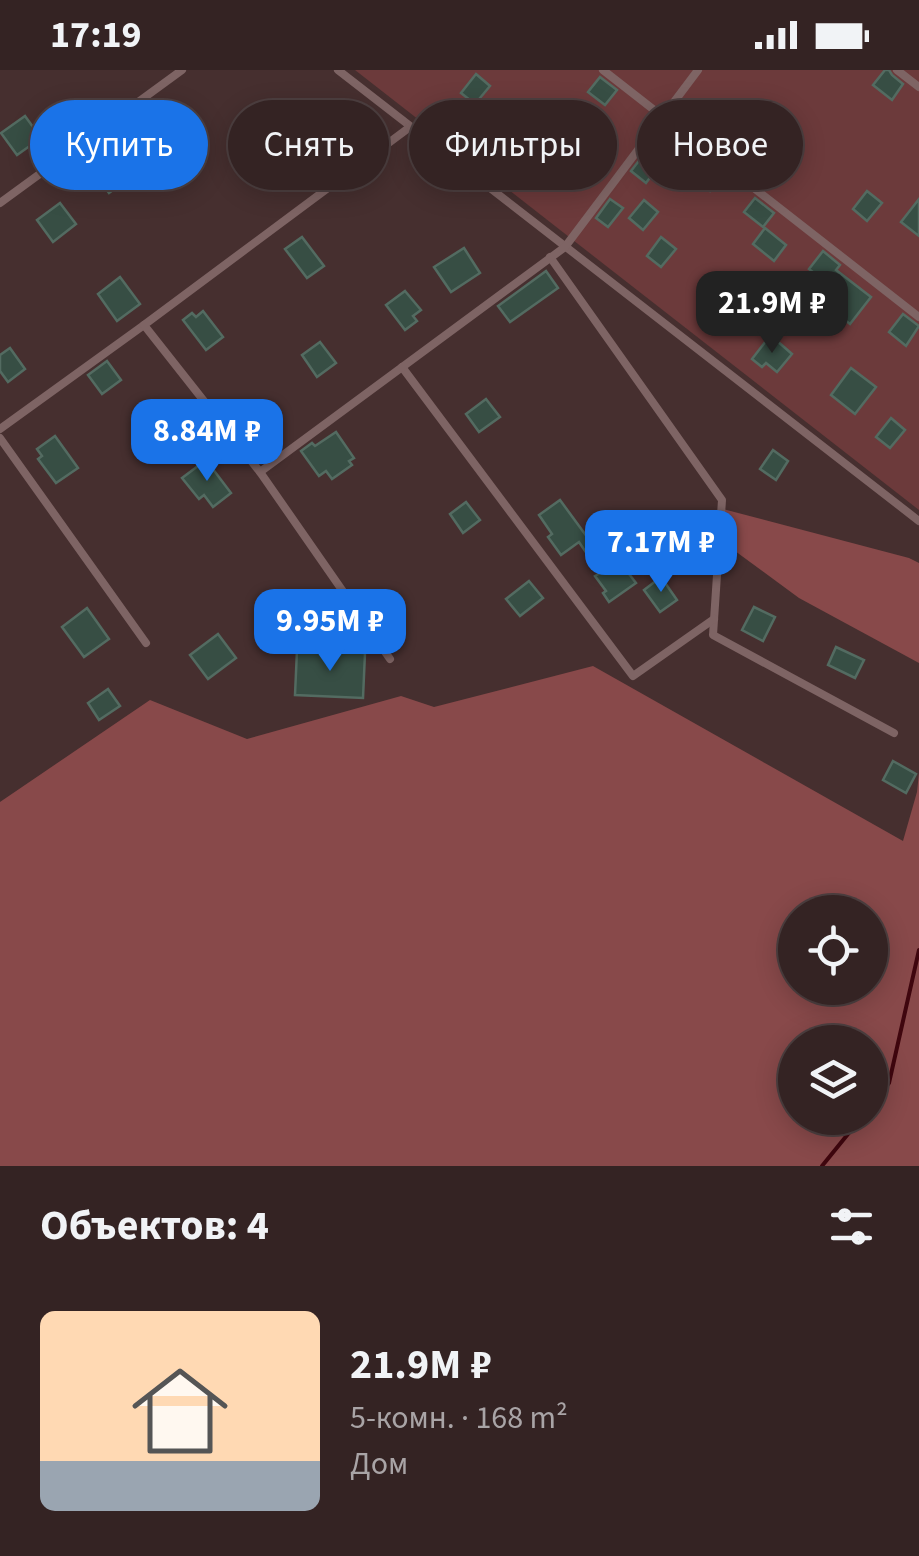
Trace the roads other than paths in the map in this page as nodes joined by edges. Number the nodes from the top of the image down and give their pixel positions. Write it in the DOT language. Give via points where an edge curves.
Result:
graph roads {
  1 [pos="182,70"];
  2 [pos="338,70"];
  3 [pos="604,70"];
  4 [pos="698,70"];
  5 [pos="897,70"];
  6 [pos="919,87"];
  7 [pos="642,100"];
  8 [pos="675,100"];
  9 [pos="409,126"];
  10 [pos="409,128"];
  11 [pos="637,150"];
  12 [pos="491,190"];
  13 [pos="757,190"];
  14 [pos="0,203"];
  15 [pos="565,247"];
  16 [pos="550,257"];
  17 [pos="919,317"];
  18 [pos="144,324"];
  19 [pos="402,366"];
  20 [pos="0,428"];
  21 [pos="0,438"];
  22 [pos="260,472"];
  23 [pos="919,521"];
  24 [pos="714,619"];
  25 [pos="146,643"];
  26 [pos="390,659"];
  27 [pos="894,733"];
  1 -- 14 [label="lane"];
  2 -- 9 [label="lane"];
  3 -- 7 [label="lane"];
  4 -- 8 [label="lane"];
  5 -- 6 [label="lane"];
  10 -- 18 [label="lane"];
  11 -- 15 [label="lane"];
  12 -- 15 [label="lane"];
  13 -- 17 [label="lane"];
  15 -- 16 [label="lane"];
  15 -- 23 [label="lane"];
  16 -- 19 [label="lane"];
  16 -- 24 [label="lane" via="722,500"];
  18 -- 20 [label="lane"];
  18 -- 22 [label="lane"];
  19 -- 22 [label="lane"];
  19 -- 24 [label="lane" via="633,676"];
  21 -- 25 [label="lane"];
  22 -- 26 [label="lane"];
  24 -- 27 [label="lane" via="713,635"];
}
